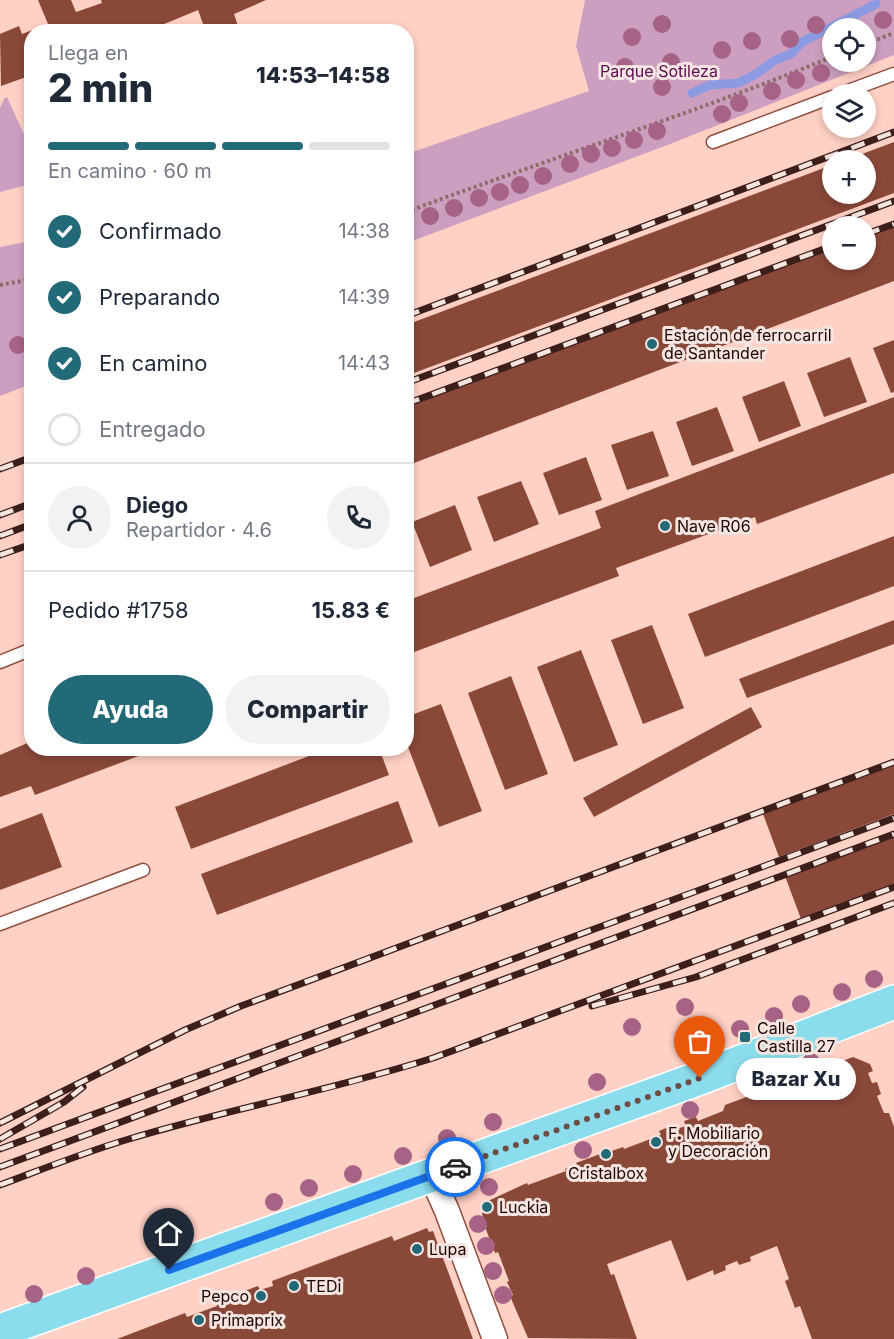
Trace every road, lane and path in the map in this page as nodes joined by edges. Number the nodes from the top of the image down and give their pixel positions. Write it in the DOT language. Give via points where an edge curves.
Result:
graph roads {
  1 [pos="894,33"];
  2 [pos="876,40"];
  3 [pos="822,61"];
  4 [pos="894,74"];
  5 [pos="867,84"];
  6 [pos="822,101"];
  7 [pos="713,142"];
  8 [pos="414,209"];
  9 [pos="24,280"];
  10 [pos="0,285"];
  11 [pos="24,653"];
  12 [pos="0,662"];
  13 [pos="143,870"];
  14 [pos="0,924"];
  15 [pos="894,1002"];
  16 [pos="432,1175"];
  17 [pos="0,1331"];
  18 [pos="495,1339"];
  1 -- 2 [label="path"];
  3 -- 8 [label="path" via="736,96"];
  4 -- 5 [label="lane"];
  6 -- 7 [label="lane"];
  9 -- 10 [label="path"];
  11 -- 12 [label="lane"];
  13 -- 14 [label="lane"];
  15 -- 16 [label="main road" via="700,1078"];
  16 -- 17 [label="main road"];
  16 -- 18 [label="street"];
}
